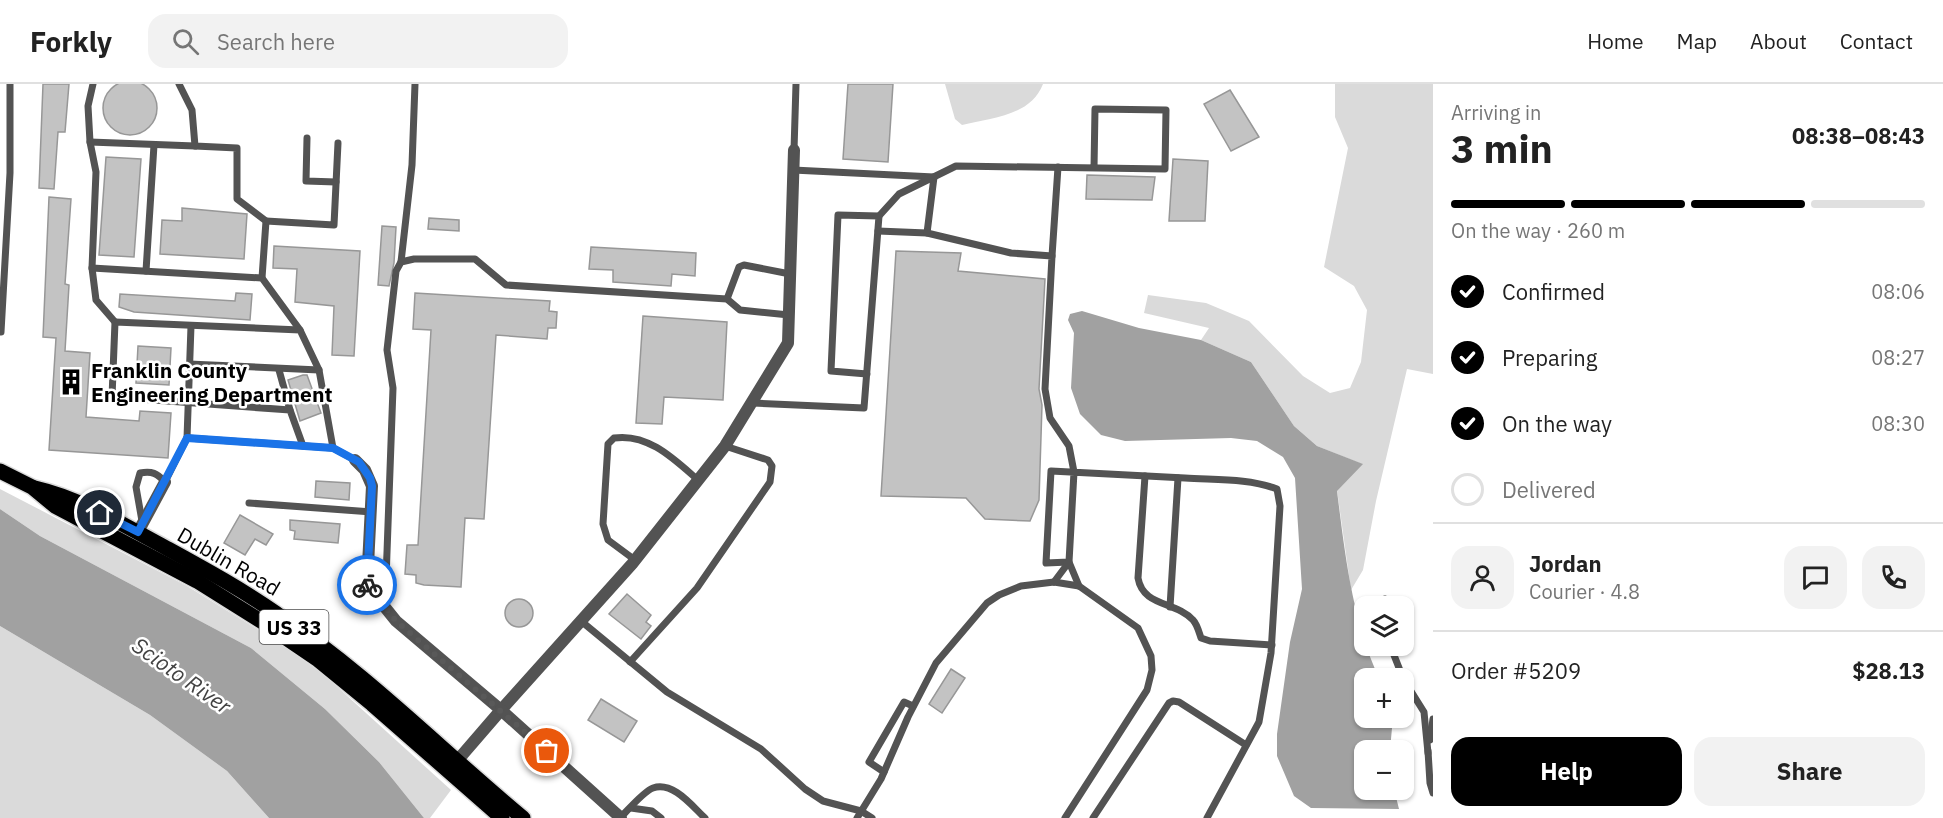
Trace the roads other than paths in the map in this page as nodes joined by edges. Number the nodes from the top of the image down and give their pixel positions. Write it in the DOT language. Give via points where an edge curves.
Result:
graph roads {
  1 [pos="10,84"];
  2 [pos="93,84"];
  3 [pos="179,84"];
  4 [pos="415,84"];
  5 [pos="796,84"];
  6 [pos="307,138"];
  7 [pos="90,142"];
  8 [pos="338,143"];
  9 [pos="154,145"];
  10 [pos="195,146"];
  11 [pos="794,150"];
  12 [pos="1058,167"];
  13 [pos="1094,168"];
  14 [pos="793,170"];
  15 [pos="934,177"];
  16 [pos="336,183"];
  17 [pos="879,216"];
  18 [pos="266,221"];
  19 [pos="878,231"];
  20 [pos="927,233"];
  21 [pos="1052,256"];
  22 [pos="401,262"];
  23 [pos="92,268"];
  24 [pos="146,271"];
  25 [pos="790,274"];
  26 [pos="262,278"];
  27 [pos="727,298"];
  28 [pos="1,302"];
  29 [pos="789,315"];
  30 [pos="114,322"];
  31 [pos="191,326"];
  32 [pos="300,330"];
  33 [pos="1,332"];
  34 [pos="189,364"];
  35 [pos="279,370"];
  36 [pos="319,370"];
  37 [pos="867,374"];
  38 [pos="188,402"];
  39 [pos="753,403"];
  40 [pos="290,410"];
  41 [pos="187,438"];
  42 [pos="303,446"];
  43 [pos="724,446"];
  44 [pos="333,448"];
  45 [pos="355,460"];
  46 [pos="0,471"];
  47 [pos="1074,472"];
  48 [pos="1145,476"];
  49 [pos="1178,478"];
  50 [pos="698,480"];
  51 [pos="165,482"];
  52 [pos="32,487"];
  53 [pos="249,503"];
  54 [pos="372,512"];
  55 [pos="140,528"];
  56 [pos="635,560"];
  57 [pos="1069,562"];
  58 [pos="1054,582"];
  59 [pos="1078,586"];
  60 [pos="385,607"];
  61 [pos="1170,607"];
  62 [pos="581,621"];
  63 [pos="1272,645"];
  64 [pos="630,662"];
  65 [pos="1414,696"];
  66 [pos="913,706"];
  67 [pos="501,710"];
  68 [pos="1433,719"];
  69 [pos="1246,745"];
  70 [pos="1428,753"];
  71 [pos="457,761"];
  72 [pos="884,772"];
  73 [pos="1433,793"];
  74 [pos="631,808"];
  75 [pos="859,815"];
  76 [pos="502,818"];
  77 [pos="523,818"];
  78 [pos="621,818"];
  79 [pos="661,818"];
  80 [pos="705,818"];
  81 [pos="872,818"];
  82 [pos="1065,818"];
  83 [pos="1093,818"];
  84 [pos="1207,818"];
  1 -- 28 [label="lane" via="10,162"];
  2 -- 7 [label="lane" via="88,106"];
  3 -- 10 [label="lane" via="192,110"];
  4 -- 22 [label="lane" via="412,165"];
  5 -- 11 [label="lane"];
  6 -- 16 [label="lane" via="306,181"];
  7 -- 9 [label="lane"];
  7 -- 23 [label="lane" via="96,172"];
  8 -- 16 [label="lane"];
  9 -- 10 [label="lane"];
  9 -- 24 [label="lane"];
  10 -- 18 [label="lane" via="237,148 237,199"];
  11 -- 14 [label="street"];
  12 -- 13 [label="lane"];
  12 -- 15 [label="lane" via="956,166"];
  12 -- 21 [label="lane"];
  13 -- 13 [label="lane" via="1165,168 1167,110 1095,109"];
  14 -- 15 [label="lane"];
  14 -- 25 [label="street"];
  15 -- 17 [label="lane" via="899,194"];
  15 -- 20 [label="lane"];
  16 -- 18 [label="lane" via="334,225"];
  17 -- 19 [label="lane"];
  17 -- 37 [label="lane" via="838,215 831,371"];
  18 -- 26 [label="lane"];
  19 -- 20 [label="lane"];
  19 -- 37 [label="lane"];
  20 -- 21 [label="lane" via="1011,253"];
  21 -- 47 [label="lane" via="1046,389 1050,418 1069,446"];
  22 -- 27 [label="lane" via="475,259 506,285"];
  22 -- 60 [label="lane" via="396,271 387,350 393,388"];
  23 -- 24 [label="lane"];
  23 -- 30 [label="lane" via="96,300"];
  24 -- 26 [label="lane"];
  25 -- 27 [label="lane" via="744,265 739,267"];
  25 -- 29 [label="street"];
  26 -- 32 [label="lane"];
  27 -- 29 [label="lane" via="740,310"];
  28 -- 33 [label="lane"];
  29 -- 39 [label="street" via="789,343"];
  30 -- 31 [label="lane"];
  30 -- 38 [label="lane" via="112,397"];
  31 -- 32 [label="lane"];
  31 -- 34 [label="lane"];
  32 -- 36 [label="lane"];
  34 -- 35 [label="lane"];
  34 -- 38 [label="lane"];
  35 -- 36 [label="lane"];
  35 -- 40 [label="lane"];
  36 -- 44 [label="lane"];
  37 -- 39 [label="lane" via="864,408"];
  38 -- 40 [label="lane"];
  38 -- 41 [label="lane"];
  39 -- 43 [label="street"];
  40 -- 42 [label="lane"];
  41 -- 42 [label="lane"];
  41 -- 51 [label="lane"];
  42 -- 44 [label="lane"];
  43 -- 50 [label="street"];
  43 -- 64 [label="lane" via="768,460 772,466 770,482 697,588"];
  44 -- 45 [label="lane"];
  45 -- 54 [label="street" via="370,478"];
  46 -- 52 [label="main road, Dublin Road / US 33"];
  47 -- 48 [label="lane"];
  47 -- 57 [label="lane"];
  47 -- 57 [label="lane" via="1051,471 1046,563"];
  48 -- 49 [label="lane"];
  48 -- 61 [label="lane" via="1138,578 1147,596"];
  49 -- 61 [label="lane"];
  49 -- 63 [label="lane" via="1261,483 1277,489 1280,506"];
  50 -- 56 [label="street"];
  50 -- 56 [label="lane" via="661,448 626,436 614,438 608,444 603,524 608,540"];
  51 -- 55 [label="street"];
  51 -- 55 [label="lane" via="158,474 140,472 136,487"];
  52 -- 55 [label="main road, Dublin Road / US 33" via="62,494"];
  52 -- 76 [label="main road, Dublin Road / US 33" via="55,506 197,580 317,659"];
  53 -- 54 [label="lane"];
  54 -- 60 [label="street" via="367,585"];
  55 -- 71 [label="main road, Dublin Road / US 33" via="278,614 354,672"];
  56 -- 62 [label="street"];
  57 -- 58 [label="lane"];
  57 -- 59 [label="lane"];
  58 -- 59 [label="lane"];
  58 -- 66 [label="lane" via="1021,586 987,603 936,663"];
  59 -- 82 [label="lane" via="1138,628 1151,656 1152,670 1147,690"];
  60 -- 67 [label="street" via="396,621"];
  61 -- 63 [label="lane" via="1193,620 1201,638"];
  62 -- 64 [label="lane"];
  62 -- 67 [label="street"];
  63 -- 69 [label="lane" via="1259,722"];
  64 -- 75 [label="lane" via="667,692 761,749 805,789 823,801"];
  65 -- 70 [label="lane" via="1424,712"];
  66 -- 72 [label="lane"];
  66 -- 72 [label="lane" via="904,702 869,762"];
  67 -- 71 [label="street"];
  67 -- 78 [label="street"];
  68 -- 70 [label="lane"];
  69 -- 83 [label="lane" via="1173,701"];
  69 -- 84 [label="lane"];
  70 -- 73 [label="lane"];
  71 -- 77 [label="main road, Dublin Road / US 33"];
  72 -- 75 [label="lane"];
  74 -- 78 [label="lane"];
  74 -- 79 [label="lane" via="652,811"];
  74 -- 80 [label="lane" via="651,788 662,787 673,789"];
  75 -- 81 [label="lane"];
}
